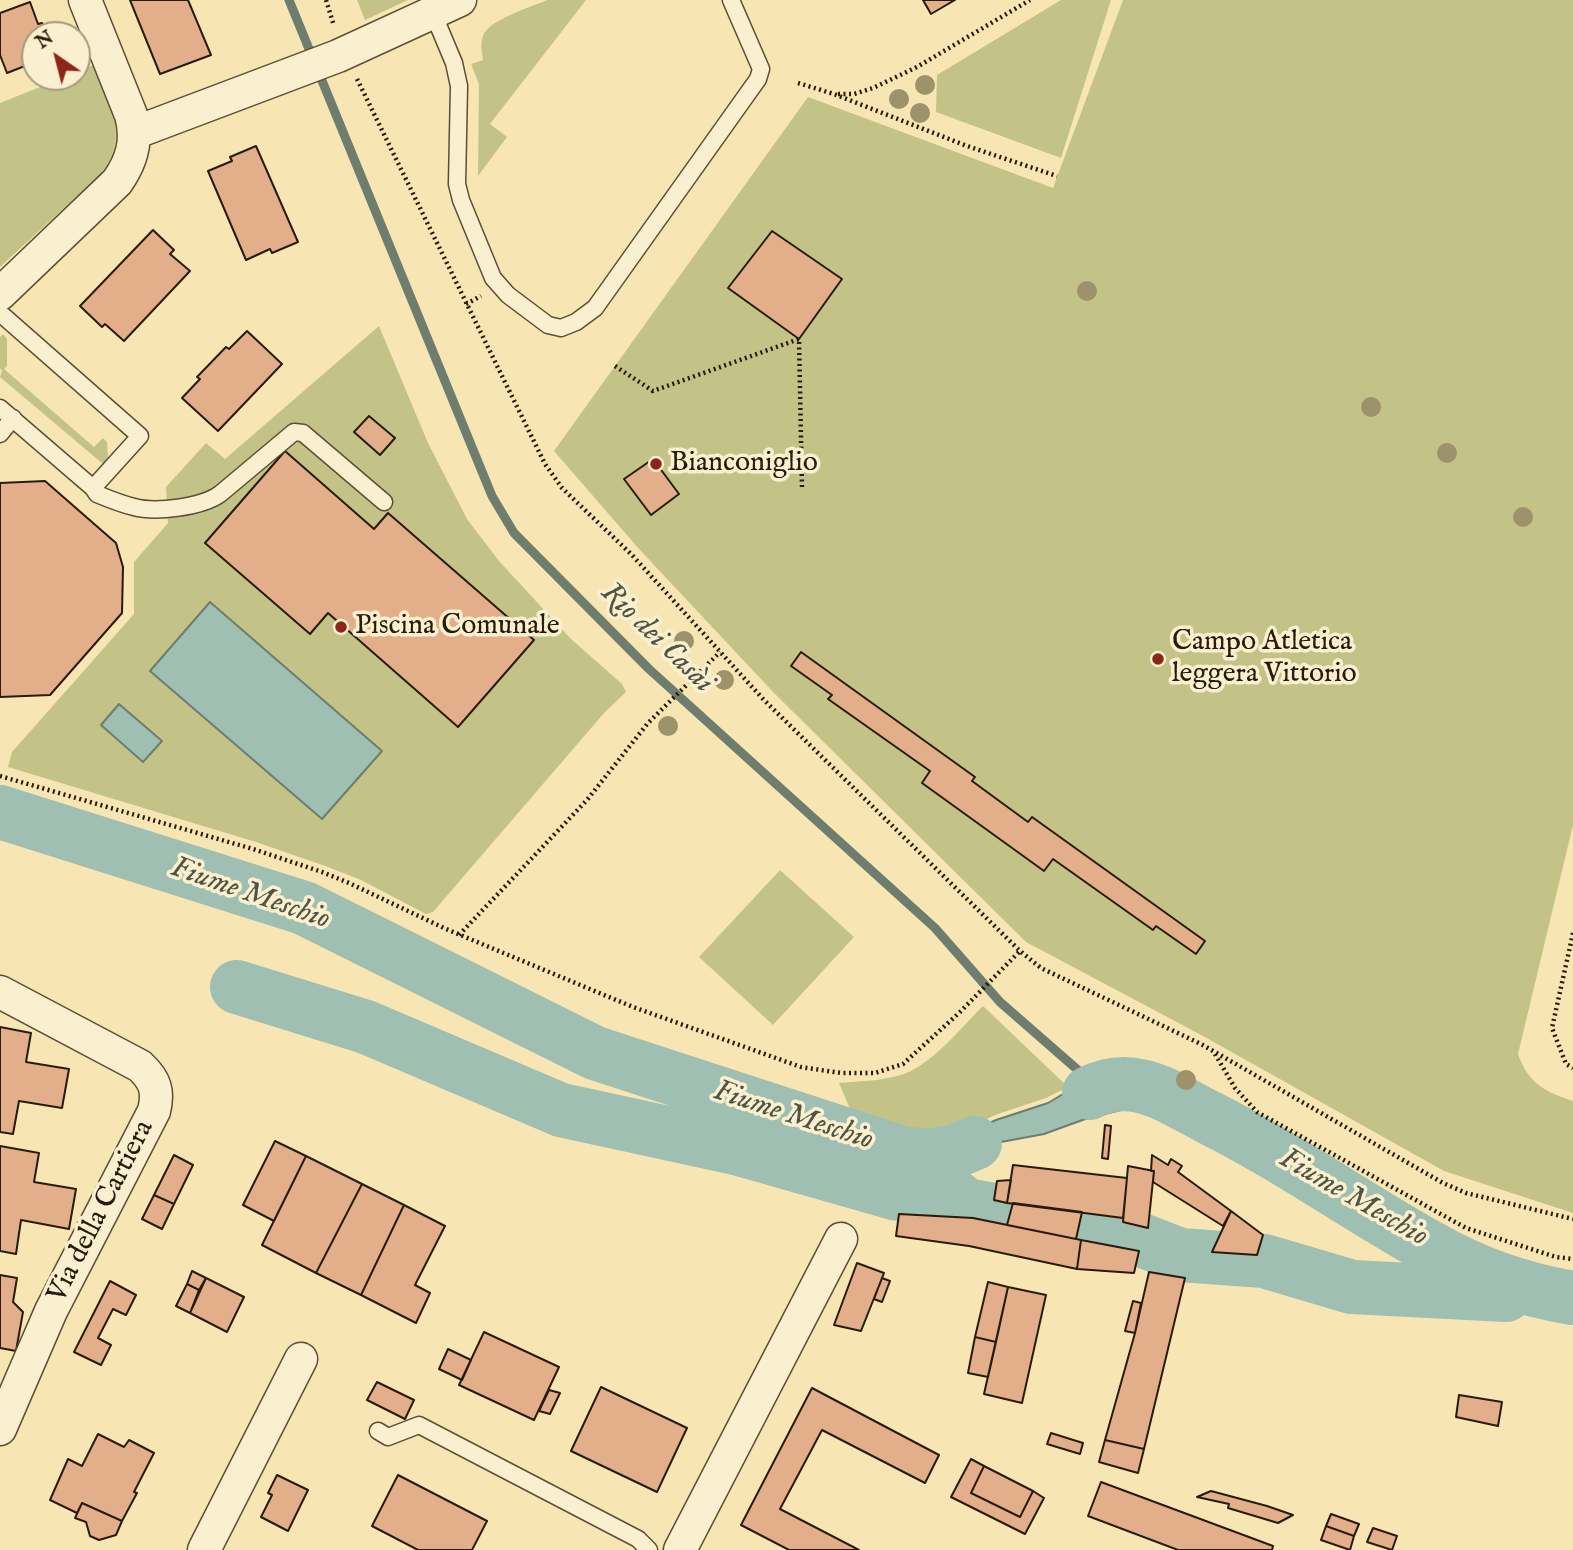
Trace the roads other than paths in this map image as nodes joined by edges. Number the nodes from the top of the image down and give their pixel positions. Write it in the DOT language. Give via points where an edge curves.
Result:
graph roads {
  1 [pos="85,0"];
  2 [pos="731,0"];
  3 [pos="447,7"];
  4 [pos="134,133"];
  5 [pos="0,294"];
  6 [pos="0,313"];
  7 [pos="6,413"];
  8 [pos="0,434"];
  9 [pos="93,488"];
  10 [pos="384,502"];
  11 [pos="0,992"];
  12 [pos="841,1239"];
  13 [pos="301,1359"];
  14 [pos="0,1429"];
  15 [pos="378,1431"];
  16 [pos="204,1550"];
  17 [pos="649,1550"];
  18 [pos="680,1550"];
  1 -- 4 [label="street"];
  2 -- 3 [label="lane" via="761,69 758,79 595,308 561,328 548,325 500,287 487,265 457,184 459,86"];
  3 -- 4 [label="street" via="344,55"];
  4 -- 5 [label="street" via="128,164 117,182"];
  6 -- 9 [label="lane" via="140,436"];
  7 -- 8 [label="lane"];
  7 -- 9 [label="lane"];
  9 -- 10 [label="lane" via="97,494 136,508 210,502 294,432 303,433"];
  11 -- 14 [label="street, Via della Cartiera" via="140,1066 157,1090 154,1111 51,1311"];
  12 -- 18 [label="street"];
  13 -- 16 [label="street"];
  15 -- 17 [label="lane" via="388,1437 419,1425 638,1539"];
}
